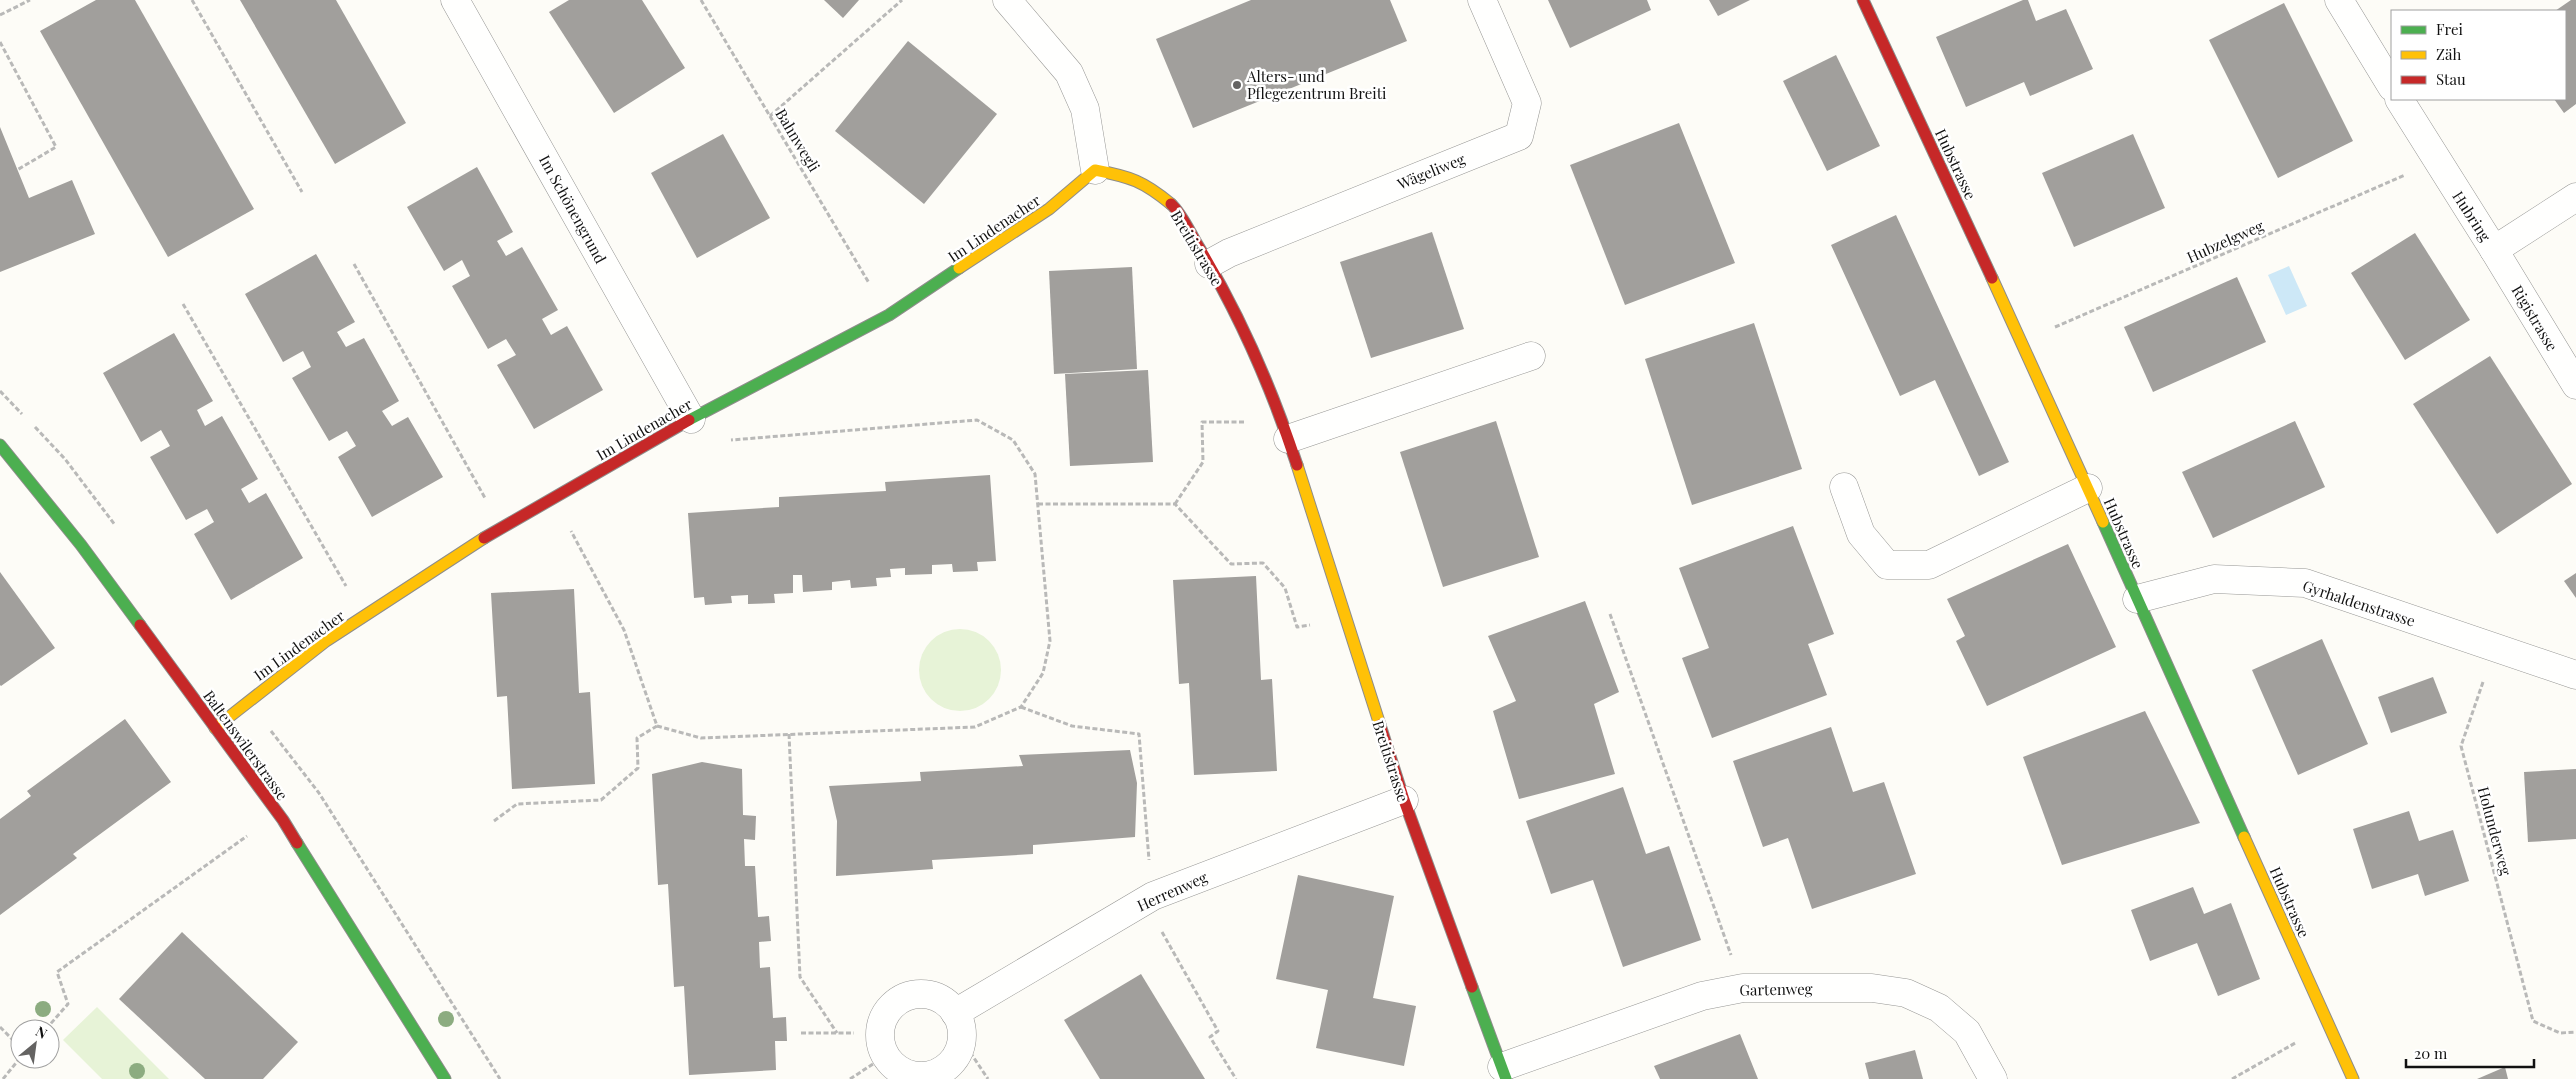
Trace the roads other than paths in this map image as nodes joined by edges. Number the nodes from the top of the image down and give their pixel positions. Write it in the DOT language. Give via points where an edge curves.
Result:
graph roads {
  1 [pos="455,0"];
  2 [pos="1007,0"];
  3 [pos="1482,0"];
  4 [pos="1863,0"];
  5 [pos="2340,0"];
  6 [pos="2391,85"];
  7 [pos="2400,100"];
  8 [pos="1095,170"];
  9 [pos="2576,197"];
  10 [pos="2494,250"];
  11 [pos="1209,264"];
  12 [pos="1531,356"];
  13 [pos="2576,385"];
  14 [pos="691,419"];
  15 [pos="1286,431"];
  16 [pos="0,445"];
  17 [pos="1844,487"];
  18 [pos="2088,488"];
  19 [pos="2137,599"];
  20 [pos="2576,676"];
  21 [pos="215,728"];
  22 [pos="1404,800"];
  23 [pos="955,1013"];
  24 [pos="1504,1073"];
  25 [pos="914,1077"];
  26 [pos="444,1079"];
  27 [pos="1993,1079"];
  28 [pos="2353,1079"];
  1 -- 14 [label="street, Im Schönengrund"];
  2 -- 8 [label="street" via="1070,73 1085,108"];
  3 -- 11 [label="street, Wägeliweg" via="1527,103 1519,136 1229,252"];
  4 -- 18 [label="street, Hubstrasse"];
  5 -- 6 [label="street"];
  7 -- 10 [label="street, Hubring"];
  8 -- 11 [label="street, Breitistrasse" via="1148,184 1175,208"];
  8 -- 14 [label="street, Im Lindenacher" via="1050,209 889,315"];
  9 -- 10 [label="street, Hubring"];
  10 -- 13 [label="street, Rigistrasse"];
  11 -- 15 [label="street, Breitistrasse" via="1249,340"];
  12 -- 15 [label="street"];
  14 -- 21 [label="street, Im Lindenacher" via="480,542 326,641"];
  15 -- 22 [label="street, Breitistrasse"];
  16 -- 21 [label="street, Baltenswilerstrasse" via="81,544"];
  17 -- 18 [label="street" via="1861,534 1887,565 1929,565"];
  18 -- 19 [label="street, Hubstrasse"];
  19 -- 20 [label="street, Gyrhaldenstrasse" via="2214,579 2305,583"];
  19 -- 28 [label="street, Hubstrasse"];
  21 -- 26 [label="street, Baltenswilerstrasse" via="283,820"];
  22 -- 23 [label="street, Herrenweg" via="1153,896"];
  22 -- 24 [label="street, Breitistrasse"];
  23 -- 25 [label="street" via="961,1040 958,1052 940,1072"];
  23 -- 25 [label="street" via="945,1002 919,994 893,1004 885,1016 880,1029 885,1056"];
  24 -- 27 [label="street, Gartenweg" via="1702,996 1743,988 1872,988 1906,993 1939,1008 1967,1032"];
}
